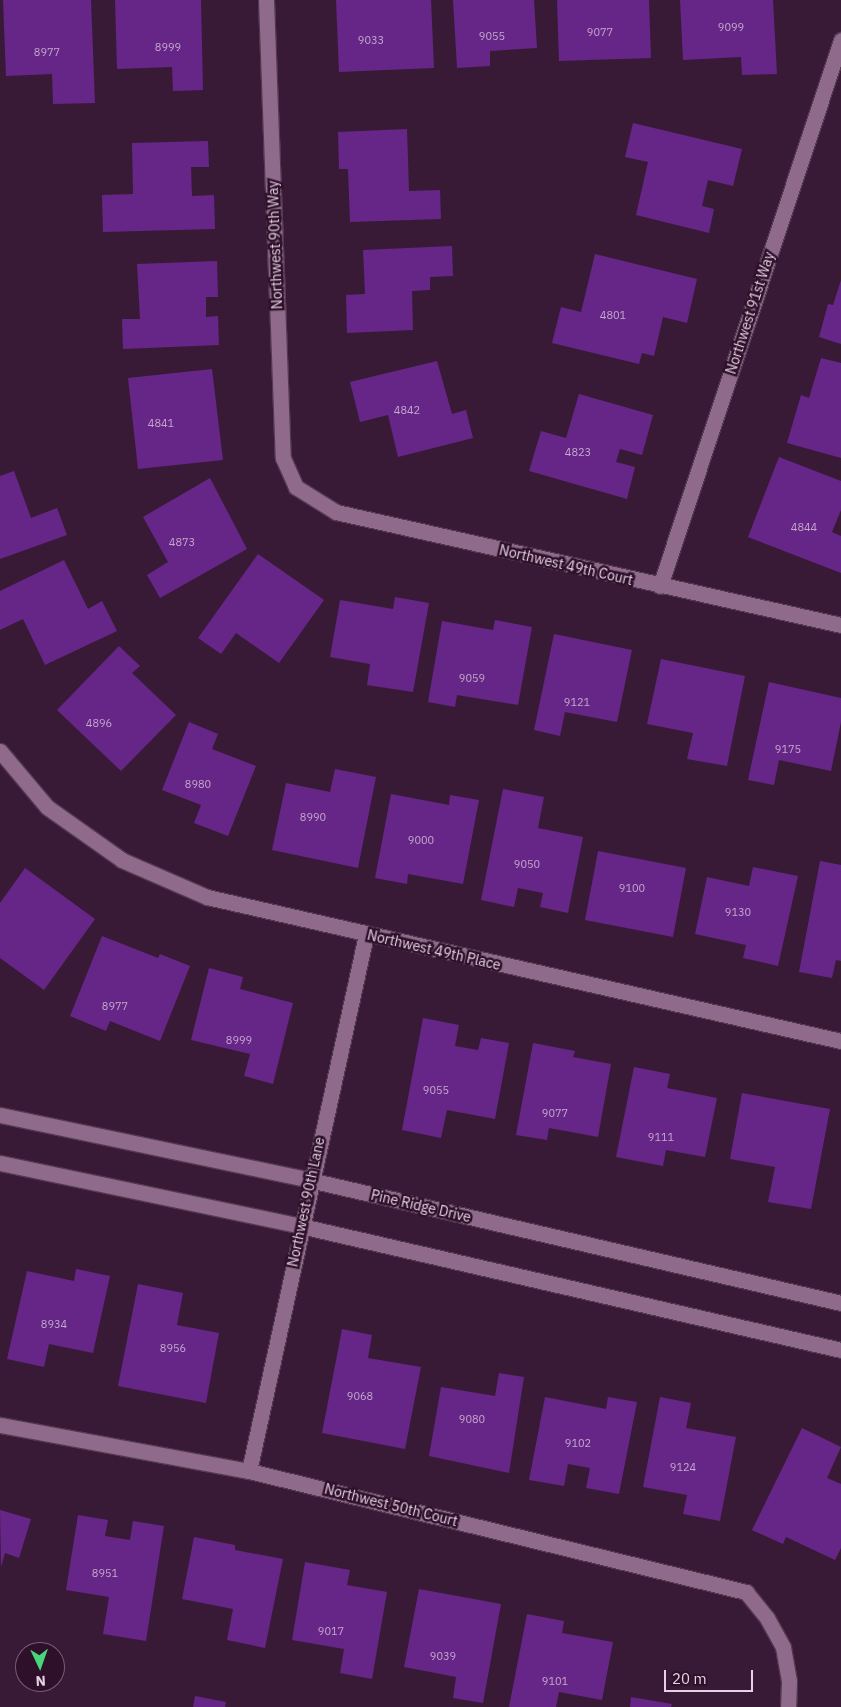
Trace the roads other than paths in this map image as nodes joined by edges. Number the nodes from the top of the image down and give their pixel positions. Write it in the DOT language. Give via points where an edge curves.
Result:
graph roads {
  1 [pos="266,0"];
  2 [pos="841,40"];
  3 [pos="296,488"];
  4 [pos="660,586"];
  5 [pos="841,625"];
  6 [pos="0,751"];
  7 [pos="366,934"];
  8 [pos="841,1041"];
  9 [pos="0,1115"];
  10 [pos="0,1164"];
  11 [pos="310,1180"];
  12 [pos="301,1226"];
  13 [pos="841,1303"];
  14 [pos="841,1350"];
  15 [pos="0,1425"];
  16 [pos="249,1470"];
  17 [pos="788,1707"];
  1 -- 3 [label="street, Northwest 90th Way" via="283,458"];
  2 -- 4 [label="street, Northwest 91st Way"];
  3 -- 4 [label="street, Northwest 49th Court" via="336,512"];
  4 -- 5 [label="street, Northwest 49th Court"];
  6 -- 7 [label="street, Northwest 49th Place" via="47,807 122,860 208,897"];
  7 -- 8 [label="street, Northwest 49th Place"];
  7 -- 11 [label="street, Northwest 90th Lane"];
  9 -- 11 [label="street, Pine Ridge Drive"];
  10 -- 12 [label="street"];
  11 -- 12 [label="street, Northwest 90th Lane"];
  11 -- 13 [label="street, Pine Ridge Drive"];
  12 -- 14 [label="street"];
  12 -- 16 [label="street, Northwest 90th Lane"];
  15 -- 16 [label="street, Northwest 50th Court"];
  16 -- 17 [label="street, Northwest 50th Court" via="746,1592 767,1618 783,1647 789,1681"];
}
